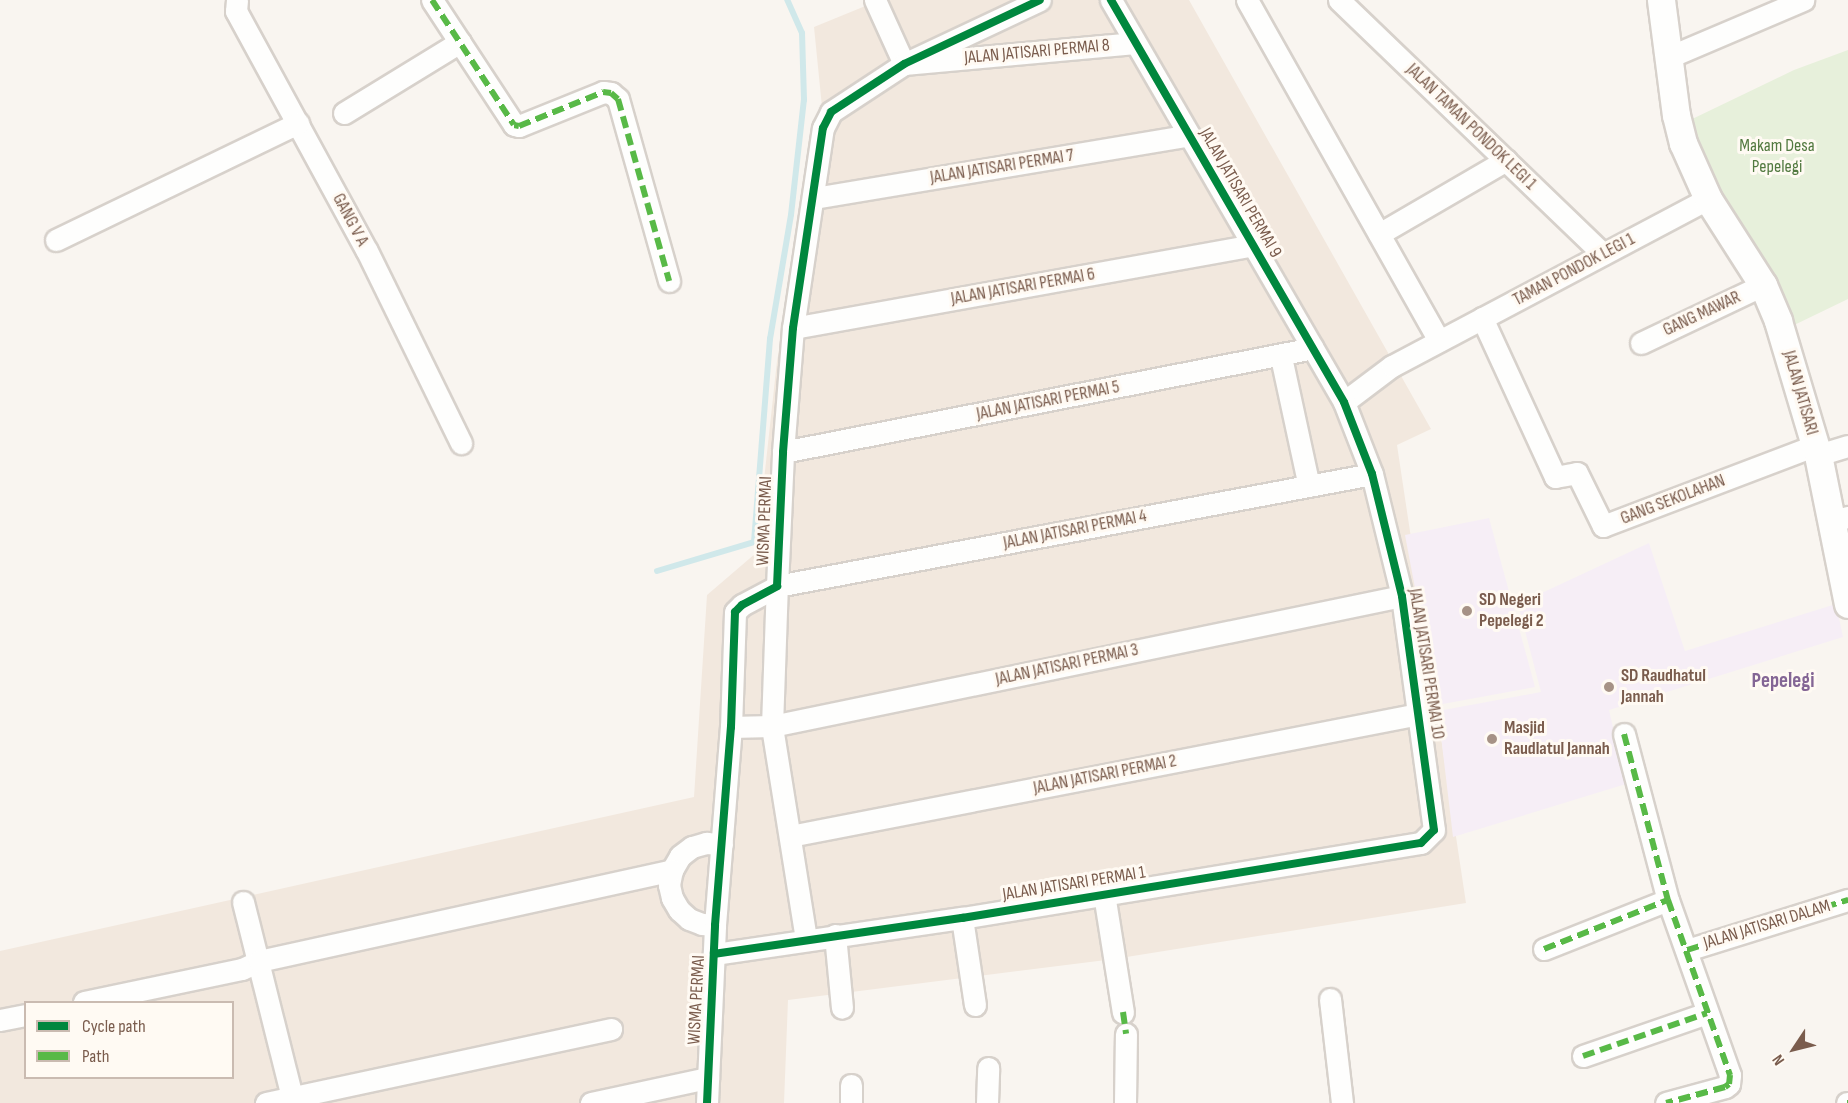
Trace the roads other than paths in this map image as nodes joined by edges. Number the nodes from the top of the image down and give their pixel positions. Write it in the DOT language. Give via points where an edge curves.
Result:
graph roads {
  1 [pos="237,0"];
  2 [pos="432,0"];
  3 [pos="875,0"];
  4 [pos="1040,0"];
  5 [pos="1111,0"];
  6 [pos="1339,0"];
  7 [pos="1661,0"];
  8 [pos="1803,0"];
  9 [pos="1255,3"];
  10 [pos="460,42"];
  11 [pos="1135,43"];
  12 [pos="1669,57"];
  13 [pos="904,64"];
  14 [pos="841,105"];
  15 [pos="344,113"];
  16 [pos="298,123"];
  17 [pos="1189,135"];
  18 [pos="1506,160"];
  19 [pos="814,198"];
  20 [pos="1708,199"];
  21 [pos="1379,234"];
  22 [pos="56,240"];
  23 [pos="1253,245"];
  24 [pos="1603,254"];
  25 [pos="669,281"];
  26 [pos="1763,285"];
  27 [pos="1482,318"];
  28 [pos="793,328"];
  29 [pos="1439,341"];
  30 [pos="1641,343"];
  31 [pos="1313,348"];
  32 [pos="1281,357"];
  33 [pos="1344,402"];
  34 [pos="461,443"];
  35 [pos="1848,446"];
  36 [pos="1817,450"];
  37 [pos="783,452"];
  38 [pos="1372,474"];
  39 [pos="1309,486"];
  40 [pos="1839,519"];
  41 [pos="777,586"];
  42 [pos="1402,596"];
  43 [pos="1848,604"];
  44 [pos="1419,714"];
  45 [pos="772,726"];
  46 [pos="732,727"];
  47 [pos="1624,734"];
  48 [pos="1434,830"];
  49 [pos="790,836"];
  50 [pos="722,844"];
  51 [pos="670,877"];
  52 [pos="1104,894"];
  53 [pos="1668,900"];
  54 [pos="1848,900"];
  55 [pos="243,902"];
  56 [pos="962,918"];
  57 [pos="716,925"];
  58 [pos="835,935"];
  59 [pos="806,939"];
  60 [pos="1544,949"];
  61 [pos="1687,950"];
  62 [pos="714,954"];
  63 [pos="255,968"];
  64 [pos="1330,999"];
  65 [pos="89,1001"];
  66 [pos="975,1005"];
  67 [pos="842,1008"];
  68 [pos="1124,1012"];
  69 [pos="1707,1013"];
  70 [pos="24,1015"];
  71 [pos="0,1020"];
  72 [pos="611,1029"];
  73 [pos="1126,1034"];
  74 [pos="1583,1056"];
  75 [pos="988,1068"];
  76 [pos="708,1078"];
  77 [pos="292,1097"];
  78 [pos="266,1103"];
  79 [pos="591,1103"];
  80 [pos="707,1103"];
  81 [pos="987,1103"];
  82 [pos="1125,1103"];
  83 [pos="1342,1103"];
  84 [pos="1666,1103"];
  1 -- 16 [label="street, GANG V A" via="236,11"];
  2 -- 10 [label="street"];
  3 -- 13 [label="street"];
  4 -- 13 [label="street, JALAN JATISARI PERMAI 8"];
  5 -- 11 [label="street, JALAN JATISARI PERMAI 9"];
  6 -- 18 [label="street, JALAN TAMAN PONDOK LEGI 1"];
  7 -- 12 [label="street, JALAN JATISARI"];
  8 -- 12 [label="street"];
  9 -- 21 [label="street"];
  10 -- 15 [label="street"];
  10 -- 25 [label="street" via="516,126 603,92 618,99"];
  11 -- 13 [label="street, JALAN JATISARI PERMAI 8"];
  11 -- 17 [label="street, JALAN JATISARI PERMAI 9"];
  12 -- 20 [label="street, JALAN JATISARI" via="1683,143"];
  13 -- 14 [label="street, JALAN JATISARI PERMAI 8"];
  14 -- 19 [label="street, WISMA PERMAI" via="831,112 823,128"];
  16 -- 22 [label="street"];
  16 -- 34 [label="street, GANG V A" via="367,251"];
  17 -- 19 [label="street, JALAN JATISARI PERMAI 7"];
  17 -- 23 [label="street, JALAN JATISARI PERMAI 9"];
  18 -- 21 [label="street"];
  18 -- 24 [label="street, JALAN TAMAN PONDOK LEGI 1"];
  19 -- 28 [label="street, WISMA PERMAI"];
  20 -- 24 [label="street, TAMAN PONDOK LEGI 1"];
  20 -- 26 [label="street, JALAN JATISARI"];
  21 -- 29 [label="street"];
  23 -- 28 [label="street, JALAN JATISARI PERMAI 6"];
  23 -- 31 [label="street, JALAN JATISARI PERMAI 9"];
  24 -- 27 [label="street, TAMAN PONDOK LEGI 1"];
  26 -- 30 [label="street, GANG MAWAR"];
  26 -- 36 [label="street, JALAN JATISARI" via="1792,359"];
  27 -- 29 [label="street, TAMAN PONDOK LEGI 1"];
  27 -- 36 [label="street, GANG SEKOLAHAN" via="1555,477 1577,473 1603,526"];
  28 -- 37 [label="street, WISMA PERMAI"];
  29 -- 33 [label="street, TAMAN PONDOK LEGI 1" via="1392,366"];
  31 -- 32 [label="street, JALAN JATISARI PERMAI 5"];
  31 -- 33 [label="street, JALAN JATISARI PERMAI 9"];
  32 -- 37 [label="street, JALAN JATISARI PERMAI 5"];
  32 -- 39 [label="street"];
  33 -- 38 [label="street, JALAN JATISARI PERMAI 10"];
  35 -- 36 [label="street"];
  36 -- 40 [label="street, JALAN JATISARI"];
  37 -- 41 [label="street, WISMA PERMAI"];
  38 -- 39 [label="street, JALAN JATISARI PERMAI 4"];
  38 -- 42 [label="street, JALAN JATISARI PERMAI 10"];
  39 -- 41 [label="street, JALAN JATISARI PERMAI 4"];
  40 -- 43 [label="street, JALAN JATISARI"];
  41 -- 45 [label="street, WISMA PERMAI"];
  41 -- 46 [label="street, WISMA PERMAI" via="735,612"];
  42 -- 44 [label="street, JALAN JATISARI PERMAI 10"];
  42 -- 45 [label="street, JALAN JATISARI PERMAI 3"];
  44 -- 48 [label="street, JALAN JATISARI PERMAI 10"];
  44 -- 49 [label="street, JALAN JATISARI PERMAI 2"];
  45 -- 46 [label="street, JALAN JATISARI PERMAI 3"];
  45 -- 49 [label="street, WISMA PERMAI"];
  46 -- 50 [label="street, WISMA PERMAI"];
  47 -- 53 [label="street"];
  48 -- 52 [label="street, JALAN JATISARI PERMAI 1" via="1421,843"];
  49 -- 59 [label="street, WISMA PERMAI"];
  50 -- 51 [label="street" via="692,847 680,856"];
  50 -- 57 [label="street, WISMA PERMAI"];
  51 -- 57 [label="street" via="672,898 679,910 689,919"];
  51 -- 63 [label="street"];
  52 -- 56 [label="street, JALAN JATISARI PERMAI 1"];
  52 -- 68 [label="street"];
  53 -- 60 [label="street"];
  53 -- 61 [label="street"];
  54 -- 61 [label="street, JALAN JATISARI DALAM"];
  55 -- 63 [label="street"];
  56 -- 58 [label="street, JALAN JATISARI PERMAI 1"];
  56 -- 66 [label="street"];
  57 -- 62 [label="street, WISMA PERMAI"];
  58 -- 59 [label="street, JALAN JATISARI PERMAI 1"];
  58 -- 67 [label="street"];
  59 -- 62 [label="street, JALAN JATISARI PERMAI 1"];
  61 -- 69 [label="street"];
  62 -- 76 [label="street, WISMA PERMAI"];
  63 -- 65 [label="street"];
  63 -- 77 [label="street"];
  64 -- 83 [label="street"];
  69 -- 74 [label="street"];
  69 -- 84 [label="street" via="1730,1074 1729,1084"];
  70 -- 71 [label="street"];
  72 -- 77 [label="street"];
  73 -- 82 [label="street"];
  75 -- 81 [label="street"];
  76 -- 79 [label="street"];
  76 -- 80 [label="street, WISMA PERMAI"];
  77 -- 78 [label="street"];
}
